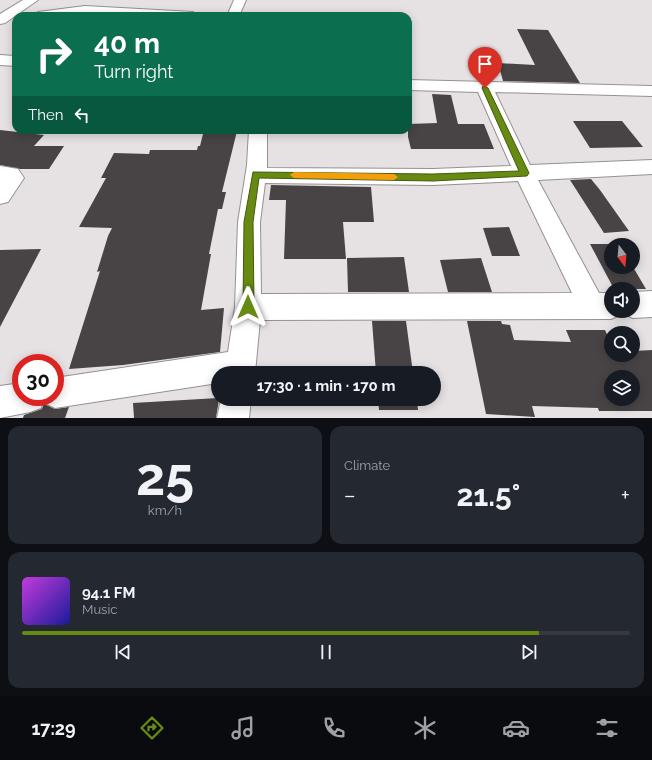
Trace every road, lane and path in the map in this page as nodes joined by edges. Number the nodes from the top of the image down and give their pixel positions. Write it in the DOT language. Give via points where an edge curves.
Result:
graph roads {
  1 [pos="32,0"];
  2 [pos="240,0"];
  3 [pos="12,12"];
  4 [pos="13,12"];
  5 [pos="69,12"];
  6 [pos="121,12"];
  7 [pos="235,12"];
  8 [pos="12,19"];
  9 [pos="0,20"];
  10 [pos="0,60"];
  11 [pos="12,61"];
  12 [pos="412,85"];
  13 [pos="485,88"];
  14 [pos="652,91"];
  15 [pos="258,134"];
  16 [pos="652,167"];
  17 [pos="0,173"];
  18 [pos="524,173"];
  19 [pos="256,175"];
  20 [pos="0,196"];
  21 [pos="652,304"];
  22 [pos="640,305"];
  23 [pos="602,306"];
  24 [pos="248,307"];
  25 [pos="240,366"];
  26 [pos="211,373"];
  27 [pos="64,392"];
  28 [pos="12,400"];
  29 [pos="0,402"];
  30 [pos="235,406"];
  31 [pos="233,418"];
  1 -- 4 [label="street"];
  2 -- 7 [label="street"];
  3 -- 9 [label="street"];
  5 -- 6 [label="street" via="85,10"];
  8 -- 9 [label="street"];
  10 -- 11 [label="street"];
  12 -- 13 [label="street"];
  13 -- 14 [label="street"];
  13 -- 18 [label="street"];
  15 -- 19 [label="street"];
  16 -- 18 [label="street"];
  17 -- 20 [label="street" via="11,174 14,178"];
  18 -- 19 [label="street" via="433,178"];
  18 -- 23 [label="street"];
  19 -- 24 [label="street" via="248,222"];
  21 -- 22 [label="street"];
  23 -- 24 [label="street"];
  24 -- 25 [label="street"];
  26 -- 27 [label="street"];
  28 -- 29 [label="street"];
  30 -- 31 [label="street"];
}
